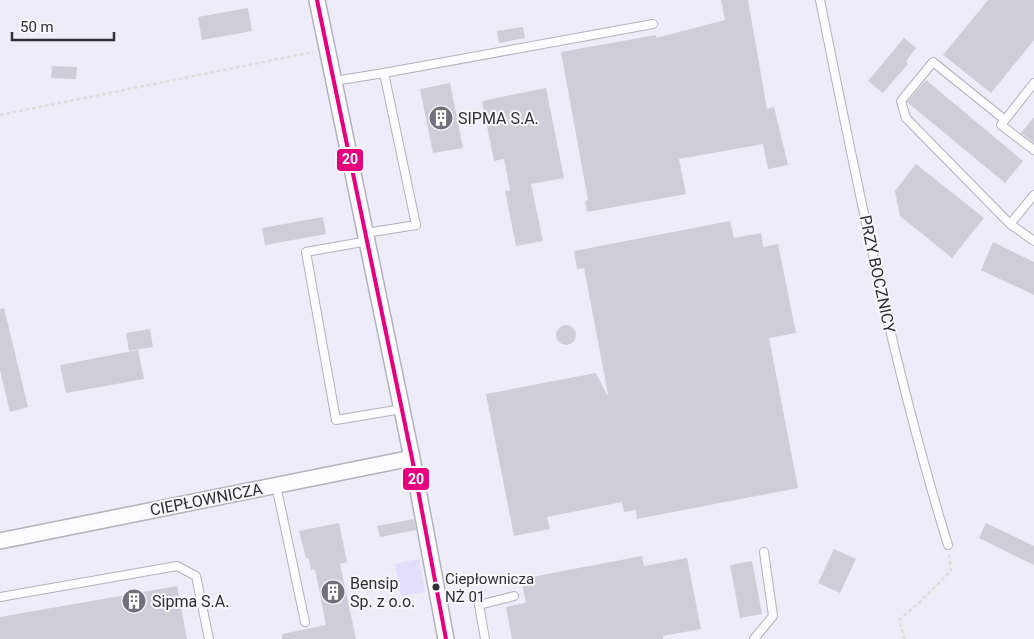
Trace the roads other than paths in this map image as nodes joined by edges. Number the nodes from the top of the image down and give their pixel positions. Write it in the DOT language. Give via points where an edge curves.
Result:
graph roads {
  1 [pos="317,0"];
  2 [pos="820,0"];
  3 [pos="653,24"];
  4 [pos="384,72"];
  5 [pos="334,81"];
  6 [pos="1034,84"];
  7 [pos="1005,120"];
  8 [pos="1034,150"];
  9 [pos="1034,195"];
  10 [pos="1010,224"];
  11 [pos="367,237"];
  12 [pos="1034,241"];
  13 [pos="402,409"];
  14 [pos="412,458"];
  15 [pos="276,485"];
  16 [pos="0,541"];
  17 [pos="948,545"];
  18 [pos="764,552"];
  19 [pos="514,596"];
  20 [pos="0,597"];
  21 [pos="305,622"];
  22 [pos="209,639"];
  23 [pos="446,639"];
  24 [pos="485,639"];
  25 [pos="754,639"];
  1 -- 5 [label="street"];
  2 -- 17 [label="lane, PRZY BOCZNICY" via="886,312 929,485"];
  3 -- 4 [label="lane"];
  4 -- 5 [label="lane"];
  4 -- 11 [label="lane" via="416,225"];
  5 -- 11 [label="street"];
  6 -- 7 [label="lane"];
  7 -- 8 [label="lane" via="1001,125"];
  7 -- 10 [label="lane" via="933,62 901,101 906,118"];
  9 -- 10 [label="lane"];
  10 -- 12 [label="lane"];
  11 -- 13 [label="street"];
  11 -- 13 [label="lane" via="306,252 336,420"];
  13 -- 14 [label="street"];
  14 -- 15 [label="street, CIEPŁOWNICZA"];
  14 -- 23 [label="street"];
  15 -- 16 [label="street, CIEPŁOWNICZA"];
  15 -- 21 [label="lane"];
  18 -- 25 [label="lane" via="773,616"];
  19 -- 24 [label="lane" via="479,605"];
  20 -- 22 [label="lane" via="178,566 196,576"];
}
